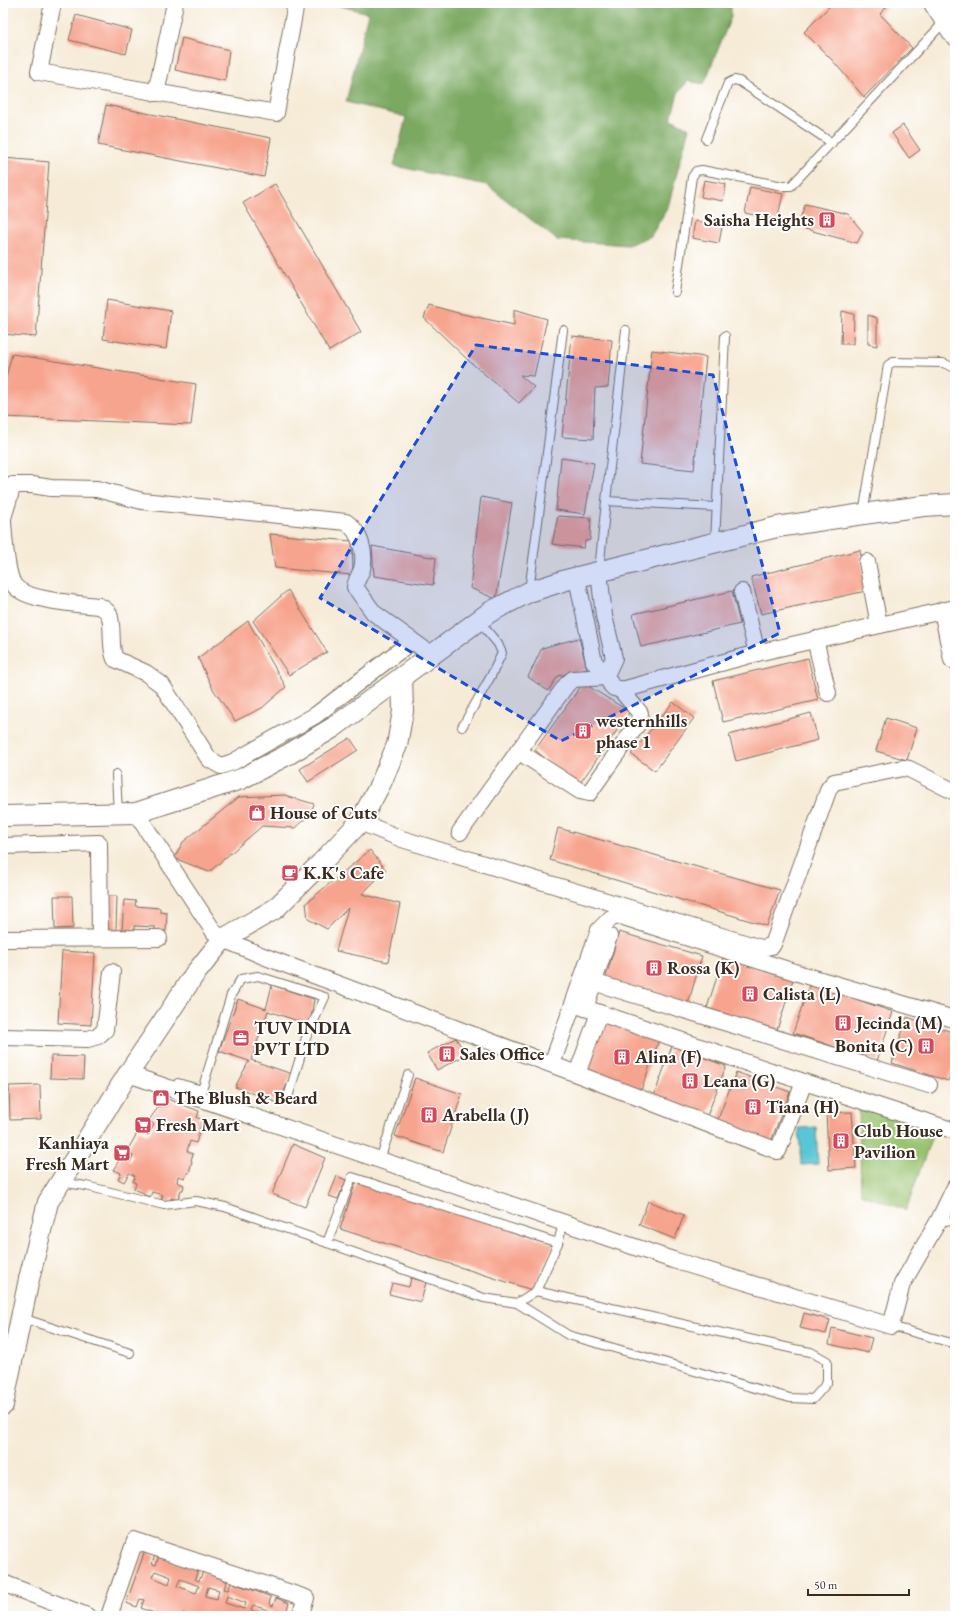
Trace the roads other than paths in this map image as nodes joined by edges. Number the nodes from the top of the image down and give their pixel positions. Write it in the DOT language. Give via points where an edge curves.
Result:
graph roads {
  1 [pos="53,3"];
  2 [pos="175,3"];
  3 [pos="296,3"];
  4 [pos="945,19"];
  5 [pos="156,93"];
  6 [pos="706,139"];
  7 [pos="832,143"];
  8 [pos="675,292"];
  9 [pos="563,330"];
  10 [pos="626,330"];
  11 [pos="725,336"];
  12 [pos="955,368"];
  13 [pos="606,501"];
  14 [pos="952,506"];
  15 [pos="716,507"];
  16 [pos="863,514"];
  17 [pos="3,518"];
  18 [pos="3,521"];
  19 [pos="715,543"];
  20 [pos="867,562"];
  21 [pos="598,572"];
  22 [pos="577,578"];
  23 [pos="529,592"];
  24 [pos="742,592"];
  25 [pos="948,609"];
  26 [pos="479,621"];
  27 [pos="879,625"];
  28 [pos="815,639"];
  29 [pos="412,641"];
  30 [pos="757,653"];
  31 [pos="432,655"];
  32 [pos="952,660"];
  33 [pos="606,676"];
  34 [pos="402,677"];
  35 [pos="620,689"];
  36 [pos="828,693"];
  37 [pos="462,727"];
  38 [pos="518,751"];
  39 [pos="116,774"];
  40 [pos="955,792"];
  41 [pos="127,813"];
  42 [pos="3,816"];
  43 [pos="360,822"];
  44 [pos="460,832"];
  45 [pos="3,846"];
  46 [pos="611,918"];
  47 [pos="100,938"];
  48 [pos="159,938"];
  49 [pos="223,938"];
  50 [pos="3,939"];
  51 [pos="112,972"];
  52 [pos="593,982"];
  53 [pos="586,1008"];
  54 [pos="954,1019"];
  55 [pos="3,1037"];
  56 [pos="552,1064"];
  57 [pos="130,1071"];
  58 [pos="577,1074"];
  59 [pos="408,1075"];
  60 [pos="804,1082"];
  61 [pos="929,1085"];
  62 [pos="288,1097"];
  63 [pos="955,1131"];
  64 [pos="380,1160"];
  65 [pos="60,1182"];
  66 [pos="955,1187"];
  67 [pos="939,1220"];
  68 [pos="955,1222"];
  69 [pos="563,1223"];
  70 [pos="327,1243"];
  71 [pos="558,1243"];
  72 [pos="536,1291"];
  73 [pos="517,1303"];
  74 [pos="22,1318"];
  75 [pos="891,1326"];
  76 [pos="955,1344"];
  77 [pos="130,1353"];
  78 [pos="3,1405"];
  79 [pos="3,1583"];
  80 [pos="87,1616"];
  81 [pos="109,1616"];
  82 [pos="300,1616"];
  1 -- 5 [label="street" via="39,72"];
  2 -- 5 [label="street"];
  3 -- 5 [label="street" via="276,114"];
  4 -- 7 [label="lane"];
  6 -- 7 [label="lane" via="728,83 734,80"];
  7 -- 8 [label="lane" via="790,186 696,171 692,177"];
  9 -- 23 [label="lane"];
  10 -- 13 [label="lane"];
  11 -- 15 [label="lane"];
  12 -- 16 [label="lane" via="943,363 893,362 888,365"];
  13 -- 15 [label="lane"];
  13 -- 21 [label="lane"];
  14 -- 16 [label="street"];
  15 -- 19 [label="lane"];
  16 -- 19 [label="street" via="777,527"];
  17 -- 29 [label="street" via="13,485 32,484 51,488 97,489 142,501 346,522 356,530 362,548 362,569 356,587 374,613"];
  18 -- 29 [label="street" via="7,559 13,584 17,589 29,596 99,606 107,610 115,659 146,673 162,686 209,759 221,766 233,762 316,715"];
  19 -- 21 [label="street"];
  20 -- 27 [label="street"];
  21 -- 22 [label="street"];
  21 -- 33 [label="street" via="604,616 614,658"];
  22 -- 23 [label="street"];
  22 -- 33 [label="street" via="594,662"];
  23 -- 26 [label="street" via="490,612"];
  24 -- 30 [label="street"];
  25 -- 27 [label="street"];
  25 -- 32 [label="street"];
  26 -- 31 [label="street"];
  26 -- 37 [label="lane" via="498,644 502,653"];
  27 -- 28 [label="street"];
  28 -- 30 [label="street"];
  28 -- 36 [label="street"];
  29 -- 31 [label="street"];
  30 -- 35 [label="street"];
  31 -- 34 [label="street"];
  33 -- 35 [label="street" via="611,685"];
  33 -- 38 [label="street" via="573,679 567,684"];
  34 -- 41 [label="street" via="334,727 242,779"];
  34 -- 43 [label="street" via="403,711 397,745 381,784"];
  35 -- 38 [label="street" via="640,713 639,722 589,793 580,791"];
  38 -- 44 [label="street"];
  39 -- 41 [label="lane"];
  40 -- 43 [label="street" via="903,768 834,782 829,788 774,942 772,946 761,948 402,839"];
  41 -- 42 [label="street"];
  41 -- 49 [label="street" via="214,932"];
  43 -- 49 [label="street" via="275,909"];
  45 -- 47 [label="street" via="99,843"];
  46 -- 52 [label="street" via="609,934"];
  46 -- 53 [label="street" via="599,930"];
  46 -- 54 [label="street" via="620,916 806,976"];
  47 -- 48 [label="street"];
  47 -- 50 [label="street"];
  49 -- 56 [label="street" via="270,959"];
  49 -- 57 [label="street" via="194,975"];
  51 -- 55 [label="street" via="106,1030 98,1036 88,1040"];
  52 -- 53 [label="street"];
  52 -- 61 [label="street"];
  53 -- 56 [label="street"];
  53 -- 58 [label="street"];
  53 -- 60 [label="street"];
  56 -- 58 [label="street"];
  57 -- 62 [label="lane" via="202,1090 231,995 240,979 258,976 325,997 306,1038"];
  57 -- 64 [label="street"];
  57 -- 65 [label="street"];
  58 -- 60 [label="street" via="778,1151"];
  59 -- 64 [label="lane"];
  60 -- 63 [label="street"];
  64 -- 69 [label="street"];
  65 -- 70 [label="lane" via="164,1205 196,1201 225,1207"];
  65 -- 74 [label="street" via="48,1202"];
  66 -- 67 [label="street"];
  67 -- 68 [label="lane"];
  67 -- 75 [label="street" via="902,1284"];
  69 -- 71 [label="lane"];
  69 -- 75 [label="street" via="673,1260"];
  70 -- 71 [label="lane" via="352,1177"];
  70 -- 73 [label="lane" via="484,1298"];
  71 -- 72 [label="lane"];
  72 -- 73 [label="lane"];
  72 -- 73 [label="lane" via="811,1352 827,1361 827,1383 813,1399 790,1398 568,1335"];
  74 -- 77 [label="lane"];
  74 -- 78 [label="street"];
  75 -- 76 [label="lane"];
  79 -- 80 [label="street"];
  81 -- 82 [label="street" via="135,1541 306,1598"];
}
